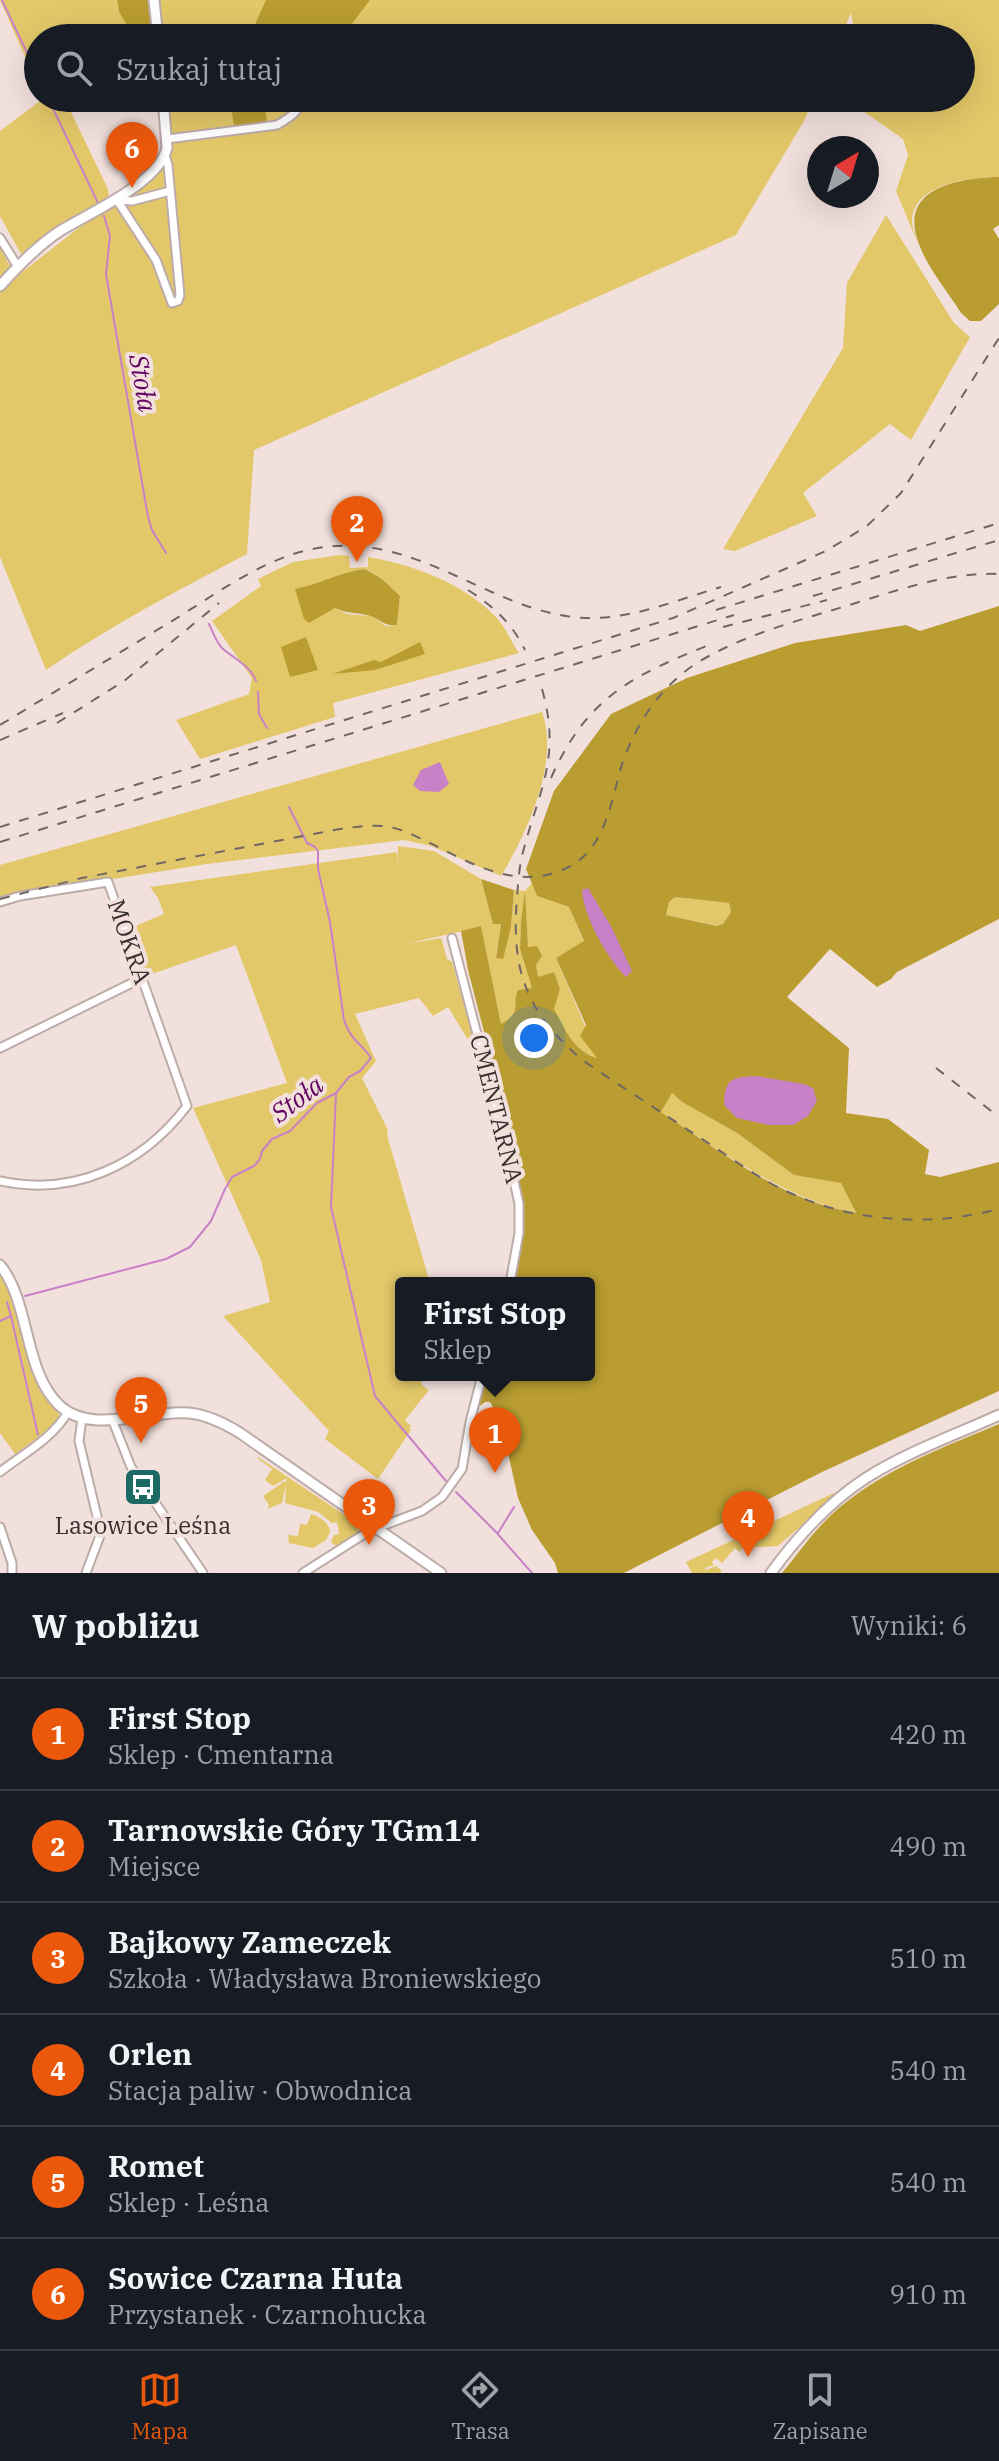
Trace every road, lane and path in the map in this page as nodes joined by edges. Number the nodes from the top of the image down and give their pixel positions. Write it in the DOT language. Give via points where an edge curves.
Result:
graph roads {
  1 [pos="154,0"];
  2 [pos="157,24"];
  3 [pos="164,112"];
  4 [pos="295,112"];
  5 [pos="167,139"];
  6 [pos="165,155"];
  7 [pos="170,191"];
  8 [pos="117,200"];
  9 [pos="0,239"];
  10 [pos="18,267"];
  11 [pos="0,286"];
  12 [pos="0,902"];
  13 [pos="452,938"];
  14 [pos="142,978"];
  15 [pos="0,1048"];
  16 [pos="0,1181"];
  17 [pos="0,1265"];
  18 [pos="511,1277"];
  19 [pos="480,1381"];
  20 [pos="68,1412"];
  21 [pos="999,1415"];
  22 [pos="82,1418"];
  23 [pos="112,1419"];
  24 [pos="0,1472"];
  25 [pos="0,1527"];
  26 [pos="375,1528"];
  27 [pos="12,1563"];
  28 [pos="12,1573"];
  29 [pos="19,1573"];
  30 [pos="86,1573"];
  31 [pos="203,1573"];
  32 [pos="303,1573"];
  33 [pos="441,1573"];
  34 [pos="771,1573"];
  1 -- 2 [label="street"];
  3 -- 5 [label="street"];
  4 -- 5 [label="street" via="277,125"];
  5 -- 6 [label="street"];
  6 -- 7 [label="street"];
  6 -- 8 [label="street"];
  7 -- 8 [label="street"];
  7 -- 8 [label="street" via="180,295 172,303 156,260"];
  8 -- 10 [label="street" via="61,231"];
  9 -- 10 [label="street"];
  10 -- 11 [label="street"];
  12 -- 14 [label="street, MOKRA" via="108,882"];
  13 -- 18 [label="street, CMENTARNA" via="519,1204"];
  14 -- 15 [label="street"];
  14 -- 16 [label="street, MOKRA" via="187,1106 148,1147 111,1170 53,1185"];
  17 -- 20 [label="street" via="13,1286 43,1381"];
  19 -- 26 [label="street" via="457,1479 422,1512"];
  20 -- 22 [label="street"];
  20 -- 24 [label="street" via="50,1434"];
  21 -- 34 [label="street" via="866,1478 815,1521"];
  22 -- 23 [label="street"];
  22 -- 30 [label="street" via="79,1441 101,1533"];
  23 -- 26 [label="street" via="188,1413 217,1420"];
  23 -- 31 [label="street" via="131,1467"];
  25 -- 27 [label="street"];
  26 -- 32 [label="street"];
  26 -- 33 [label="street"];
  27 -- 28 [label="street"];
  27 -- 29 [label="street"];
}
